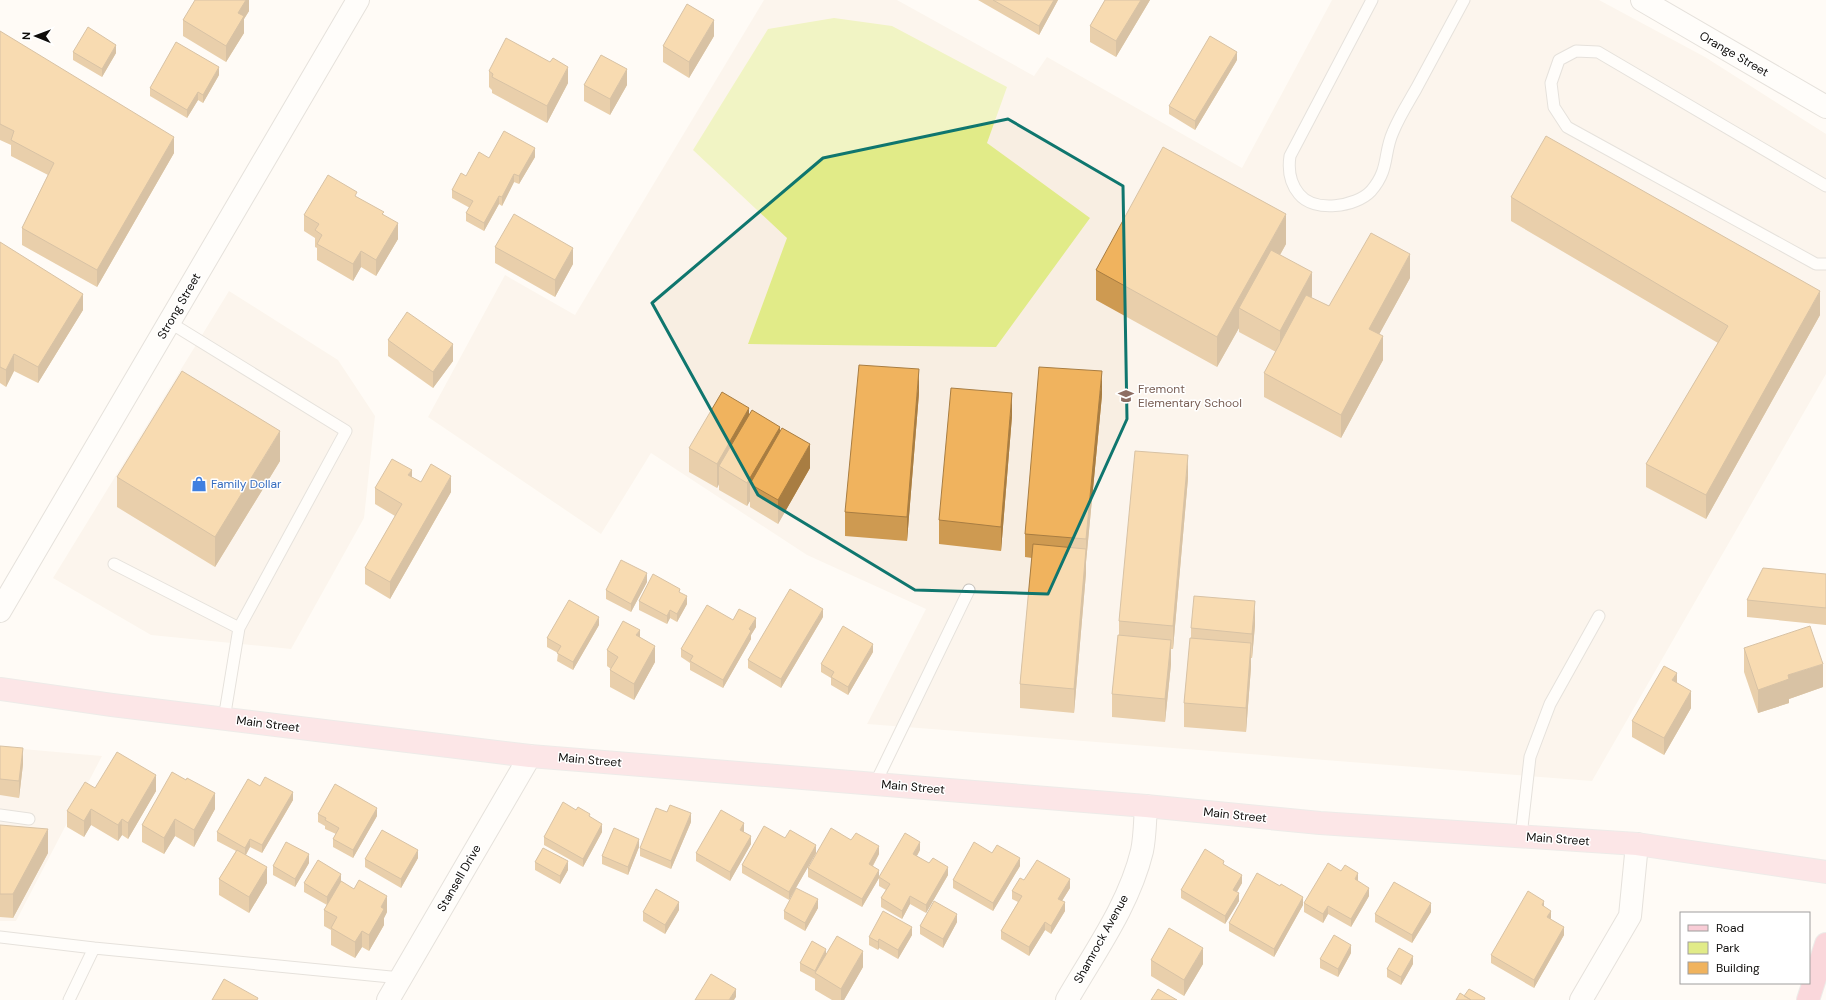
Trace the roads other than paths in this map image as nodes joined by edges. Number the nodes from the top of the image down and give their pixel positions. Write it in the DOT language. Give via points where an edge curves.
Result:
graph roads {
  1 [pos="358,0"];
  2 [pos="1372,0"];
  3 [pos="1464,0"];
  4 [pos="1642,0"];
  5 [pos="1826,107"];
  6 [pos="1826,186"];
  7 [pos="1826,264"];
  8 [pos="169,322"];
  9 [pos="114,564"];
  10 [pos="969,590"];
  11 [pos="0,612"];
  12 [pos="1599,616"];
  13 [pos="239,628"];
  14 [pos="0,689"];
  15 [pos="224,719"];
  16 [pos="530,756"];
  17 [pos="875,784"];
  18 [pos="1146,806"];
  19 [pos="0,815"];
  20 [pos="28,819"];
  21 [pos="1521,836"];
  22 [pos="1637,844"];
  23 [pos="1826,872"];
  24 [pos="0,937"];
  25 [pos="1826,944"];
  26 [pos="94,948"];
  27 [pos="401,978"];
  28 [pos="70,1000"];
  29 [pos="388,1000"];
  30 [pos="1067,1000"];
  31 [pos="1581,1000"];
  32 [pos="1808,1000"];
  1 -- 8 [label="street, Strong Street"];
  2 -- 3 [label="lane" via="1290,156 1288,165 1294,185 1306,201 1314,204 1333,205 1355,201 1365,196 1379,179 1386,165 1393,132"];
  4 -- 5 [label="street, Orange Street"];
  6 -- 7 [label="lane" via="1598,52 1576,50 1560,60 1551,83 1554,107 1567,127 1816,264"];
  8 -- 11 [label="street, Strong Street"];
  8 -- 13 [label="lane" via="346,431"];
  9 -- 13 [label="lane"];
  10 -- 17 [label="lane"];
  12 -- 21 [label="lane" via="1550,704 1530,756"];
  13 -- 15 [label="lane"];
  14 -- 15 [label="main road, Main Street"];
  15 -- 16 [label="main road, Main Street"];
  16 -- 17 [label="main road, Main Street"];
  16 -- 27 [label="street, Stansell Drive"];
  17 -- 18 [label="main road, Main Street"];
  18 -- 21 [label="main road, Main Street" via="1320,824"];
  18 -- 30 [label="street, Shamrock Avenue" via="1142,850 1122,906"];
  19 -- 20 [label="lane"];
  21 -- 22 [label="main road, Main Street"];
  22 -- 23 [label="main road, Main Street"];
  22 -- 31 [label="street" via="1630,916"];
  24 -- 26 [label="lane"];
  25 -- 32 [label="highway"];
  26 -- 27 [label="lane"];
  26 -- 28 [label="lane"];
  27 -- 29 [label="street, Stansell Drive"];
}
